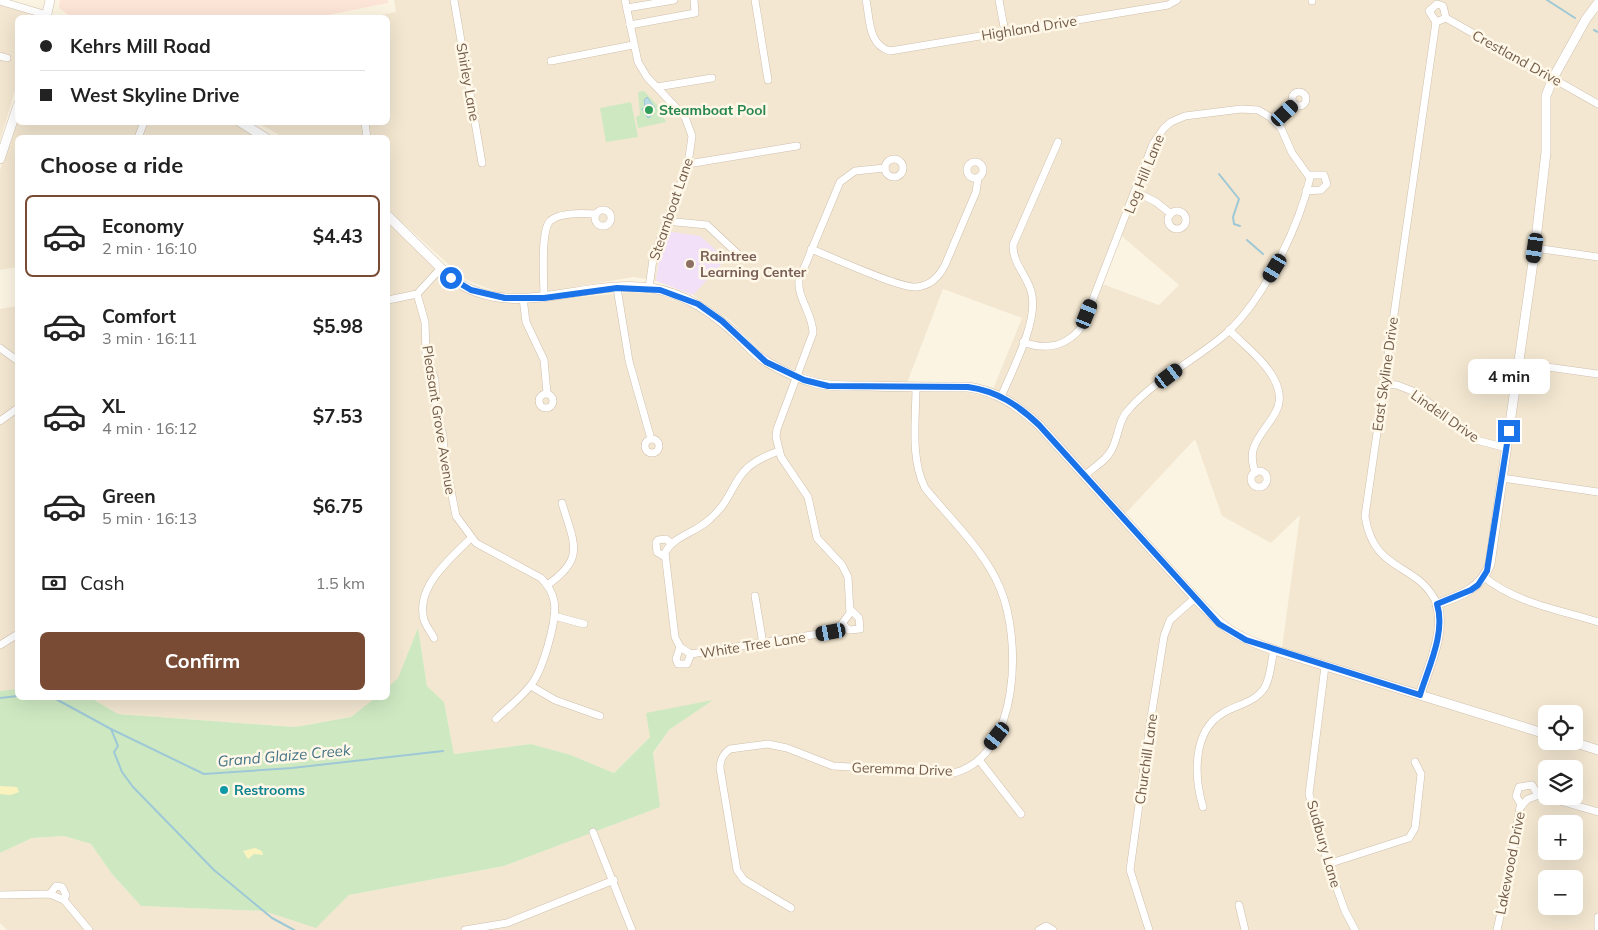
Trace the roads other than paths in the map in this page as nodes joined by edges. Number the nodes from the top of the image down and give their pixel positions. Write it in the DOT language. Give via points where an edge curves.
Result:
graph roads {
  1 [pos="50,0"];
  2 [pos="454,0"];
  3 [pos="625,0"];
  4 [pos="674,0"];
  5 [pos="694,0"];
  6 [pos="754,0"];
  7 [pos="866,0"];
  8 [pos="1000,0"];
  9 [pos="1176,0"];
  10 [pos="0,1"];
  11 [pos="1595,6"];
  12 [pos="627,8"];
  13 [pos="42,15"];
  14 [pos="48,15"];
  15 [pos="1446,18"];
  16 [pos="1436,22"];
  17 [pos="630,25"];
  18 [pos="1005,32"];
  19 [pos="633,45"];
  20 [pos="551,61"];
  21 [pos="712,78"];
  22 [pos="1553,78"];
  23 [pos="768,80"];
  24 [pos="657,87"];
  25 [pos="1294,104"];
  26 [pos="1598,104"];
  27 [pos="15,114"];
  28 [pos="1276,121"];
  29 [pos="245,125"];
  30 [pos="261,135"];
  31 [pos="1058,142"];
  32 [pos="797,146"];
  33 [pos="0,159"];
  34 [pos="482,163"];
  35 [pos="688,164"];
  36 [pos="885,168"];
  37 [pos="1310,175"];
  38 [pos="978,178"];
  39 [pos="1306,191"];
  40 [pos="1136,192"];
  41 [pos="596,214"];
  42 [pos="1171,214"];
  43 [pos="390,218"];
  44 [pos="666,221"];
  45 [pos="1535,248"];
  46 [pos="811,249"];
  47 [pos="738,255"];
  48 [pos="1598,257"];
  49 [pos="441,268"];
  50 [pos="617,288"];
  51 [pos="649,288"];
  52 [pos="417,294"];
  53 [pos="524,298"];
  54 [pos="544,298"];
  55 [pos="390,300"];
  56 [pos="1229,330"];
  57 [pos="1023,342"];
  58 [pos="0,348"];
  59 [pos="15,359"];
  60 [pos="1519,363"];
  61 [pos="1598,374"];
  62 [pos="797,377"];
  63 [pos="1384,384"];
  64 [pos="916,387"];
  65 [pos="547,393"];
  66 [pos="1001,397"];
  67 [pos="15,410"];
  68 [pos="0,421"];
  69 [pos="650,439"];
  70 [pos="1507,448"];
  71 [pos="779,451"];
  72 [pos="1255,473"];
  73 [pos="1085,476"];
  74 [pos="1502,478"];
  75 [pos="1598,492"];
  76 [pos="562,503"];
  77 [pos="471,538"];
  78 [pos="671,543"];
  79 [pos="665,557"];
  80 [pos="1484,577"];
  81 [pos="548,584"];
  82 [pos="755,596"];
  83 [pos="1195,598"];
  84 [pos="1437,604"];
  85 [pos="850,609"];
  86 [pos="554,616"];
  87 [pos="1598,622"];
  88 [pos="584,624"];
  89 [pos="842,624"];
  90 [pos="15,636"];
  91 [pos="434,638"];
  92 [pos="763,644"];
  93 [pos="0,645"];
  94 [pos="1274,650"];
  95 [pos="1325,666"];
  96 [pos="531,686"];
  97 [pos="1420,695"];
  98 [pos="600,716"];
  99 [pos="496,719"];
  100 [pos="1538,732"];
  101 [pos="1583,745"];
  102 [pos="1598,750"];
  103 [pos="979,760"];
  104 [pos="1416,762"];
  105 [pos="1538,796"];
  106 [pos="1572,805"];
  107 [pos="1522,806"];
  108 [pos="1203,807"];
  109 [pos="1598,812"];
  110 [pos="1021,814"];
  111 [pos="593,832"];
  112 [pos="1328,864"];
  113 [pos="614,880"];
  114 [pos="0,895"];
  115 [pos="1239,905"];
  116 [pos="791,908"];
  117 [pos="1598,918"];
  118 [pos="90,930"];
  119 [pos="465,930"];
  120 [pos="632,930"];
  121 [pos="1039,930"];
  122 [pos="1053,930"];
  123 [pos="1149,930"];
  124 [pos="1245,930"];
  125 [pos="1354,930"];
  126 [pos="1497,930"];
  127 [pos="1598,930"];
  1 -- 14 [label="street"];
  2 -- 34 [label="street, Shirley Lane"];
  3 -- 12 [label="street, Steamboat Lane"];
  4 -- 12 [label="street"];
  5 -- 17 [label="street" via="695,13"];
  6 -- 23 [label="street"];
  7 -- 18 [label="street, Highland Drive" via="873,38 880,48 890,51"];
  8 -- 18 [label="street"];
  9 -- 18 [label="street, Highland Drive" via="1168,6"];
  10 -- 13 [label="street"];
  11 -- 22 [label="street"];
  12 -- 17 [label="street, Steamboat Lane"];
  15 -- 16 [label="street"];
  15 -- 16 [label="street, Crestland Drive" via="1444,6 1437,4 1429,11"];
  15 -- 22 [label="street, Crestland Drive"];
  16 -- 63 [label="street, East Skyline Drive"];
  17 -- 19 [label="street, Steamboat Lane"];
  19 -- 20 [label="street"];
  19 -- 24 [label="street, Steamboat Lane" via="638,62"];
  21 -- 24 [label="street"];
  22 -- 26 [label="street, Crestland Drive"];
  22 -- 45 [label="street" via="1546,96 1546,152"];
  24 -- 35 [label="street, Steamboat Lane" via="688,122 692,136"];
  25 -- 28 [label="street"];
  27 -- 33 [label="street"];
  28 -- 37 [label="street" via="1292,153"];
  28 -- 40 [label="street, Log Hill Lane" via="1250,108 1186,116 1171,122 1158,134"];
  29 -- 30 [label="street"];
  31 -- 57 [label="street" via="1013,245 1016,263 1033,300"];
  32 -- 35 [label="street"];
  35 -- 44 [label="street, Steamboat Lane"];
  36 -- 46 [label="street, White Tree Lane" via="860,170 843,178"];
  37 -- 39 [label="street"];
  37 -- 39 [label="street" via="1324,175 1327,184 1321,190"];
  38 -- 46 [label="street" via="976,192 945,265 939,276 928,284 907,286"];
  39 -- 56 [label="street" via="1280,259 1260,292"];
  40 -- 42 [label="street"];
  40 -- 57 [label="street, Log Hill Lane" via="1077,333 1062,344 1050,347 1038,348"];
  41 -- 54 [label="street" via="582,213 550,222 545,232"];
  43 -- 49 [label="street"];
  44 -- 47 [label="street" via="707,225"];
  44 -- 51 [label="street, Steamboat Lane" via="653,259"];
  45 -- 48 [label="street"];
  45 -- 60 [label="street"];
  46 -- 62 [label="street, White Tree Lane" via="799,284 812,320 813,333"];
  49 -- 52 [label="street"];
  49 -- 53 [label="street" via="471,290 505,298"];
  50 -- 51 [label="street"];
  50 -- 54 [label="street"];
  50 -- 69 [label="street" via="628,361"];
  51 -- 62 [label="street" via="698,304 722,321 766,362"];
  52 -- 55 [label="street"];
  52 -- 77 [label="street, Pleasant Grove Avenue" via="425,322 426,353 435,380 436,411 443,435 453,506 459,522"];
  53 -- 54 [label="street"];
  53 -- 65 [label="street" via="526,322 544,360"];
  56 -- 72 [label="street" via="1268,370 1279,394 1273,420 1253,451"];
  56 -- 73 [label="street" via="1133,405 1121,420 1112,451"];
  57 -- 66 [label="street"];
  58 -- 59 [label="street"];
  60 -- 61 [label="street"];
  60 -- 70 [label="street"];
  62 -- 64 [label="street" via="828,386"];
  62 -- 71 [label="street, White Tree Lane" via="777,428"];
  63 -- 70 [label="street, Lindell Drive" via="1416,392 1476,440"];
  63 -- 84 [label="street, East Skyline Drive" via="1365,516 1368,536 1379,553 1420,581"];
  64 -- 66 [label="street" via="968,387"];
  64 -- 103 [label="street, Geremma Drive" via="916,460 920,480 994,575 1001,589 1011,631 1011,684 1006,712 997,736"];
  66 -- 73 [label="street" via="1022,409"];
  67 -- 68 [label="street"];
  70 -- 74 [label="street"];
  71 -- 78 [label="street" via="750,464 739,475 711,519"];
  71 -- 85 [label="street, White Tree Lane" via="808,497 817,538 846,571"];
  73 -- 83 [label="street"];
  74 -- 75 [label="street"];
  74 -- 80 [label="street" via="1490,564"];
  76 -- 81 [label="street" via="574,553 566,570"];
  77 -- 81 [label="street, Pleasant Grove Avenue"];
  77 -- 91 [label="street" via="436,575 424,601 424,622"];
  78 -- 79 [label="street"];
  78 -- 79 [label="street" via="666,539 656,543 657,552"];
  79 -- 92 [label="street, White Tree Lane" via="675,637 685,651"];
  80 -- 84 [label="street" via="1471,590"];
  80 -- 87 [label="street" via="1517,597"];
  81 -- 86 [label="street" via="554,600"];
  82 -- 92 [label="street"];
  83 -- 94 [label="street" via="1229,631"];
  83 -- 123 [label="street, Churchill Lane" via="1170,620 1164,636 1130,870"];
  84 -- 97 [label="street" via="1440,617 1438,637"];
  85 -- 89 [label="street"];
  85 -- 89 [label="street, White Tree Lane" via="859,618 860,629 849,630"];
  86 -- 88 [label="street"];
  86 -- 96 [label="street" via="541,668"];
  89 -- 92 [label="street, White Tree Lane" via="831,632"];
  90 -- 93 [label="street"];
  94 -- 95 [label="street"];
  94 -- 108 [label="street" via="1265,687 1252,700 1216,718 1203,734 1197,786"];
  95 -- 97 [label="street"];
  95 -- 112 [label="street, Sudbury Lane" via="1310,794"];
  96 -- 98 [label="street" via="555,700"];
  96 -- 99 [label="street"];
  97 -- 100 [label="street"];
  101 -- 102 [label="street"];
  103 -- 110 [label="street"];
  103 -- 116 [label="street, Geremma Drive" via="960,772 943,774 834,766 768,744 730,749 722,757 720,768 737,870 744,880"];
  104 -- 112 [label="street" via="1422,774 1415,828 1409,838"];
  105 -- 107 [label="street, Lakewood Drive" via="1528,799"];
  105 -- 107 [label="street" via="1532,785 1519,787 1516,796"];
  106 -- 109 [label="street"];
  107 -- 126 [label="street, Lakewood Drive"];
  111 -- 113 [label="street"];
  112 -- 125 [label="street, Sudbury Lane"];
  113 -- 119 [label="street" via="507,923"];
  113 -- 120 [label="street"];
  114 -- 118 [label="street" via="50,894 64,900"];
  115 -- 124 [label="street"];
  117 -- 127 [label="street"];
  121 -- 122 [label="street" via="1046,926"];
}
